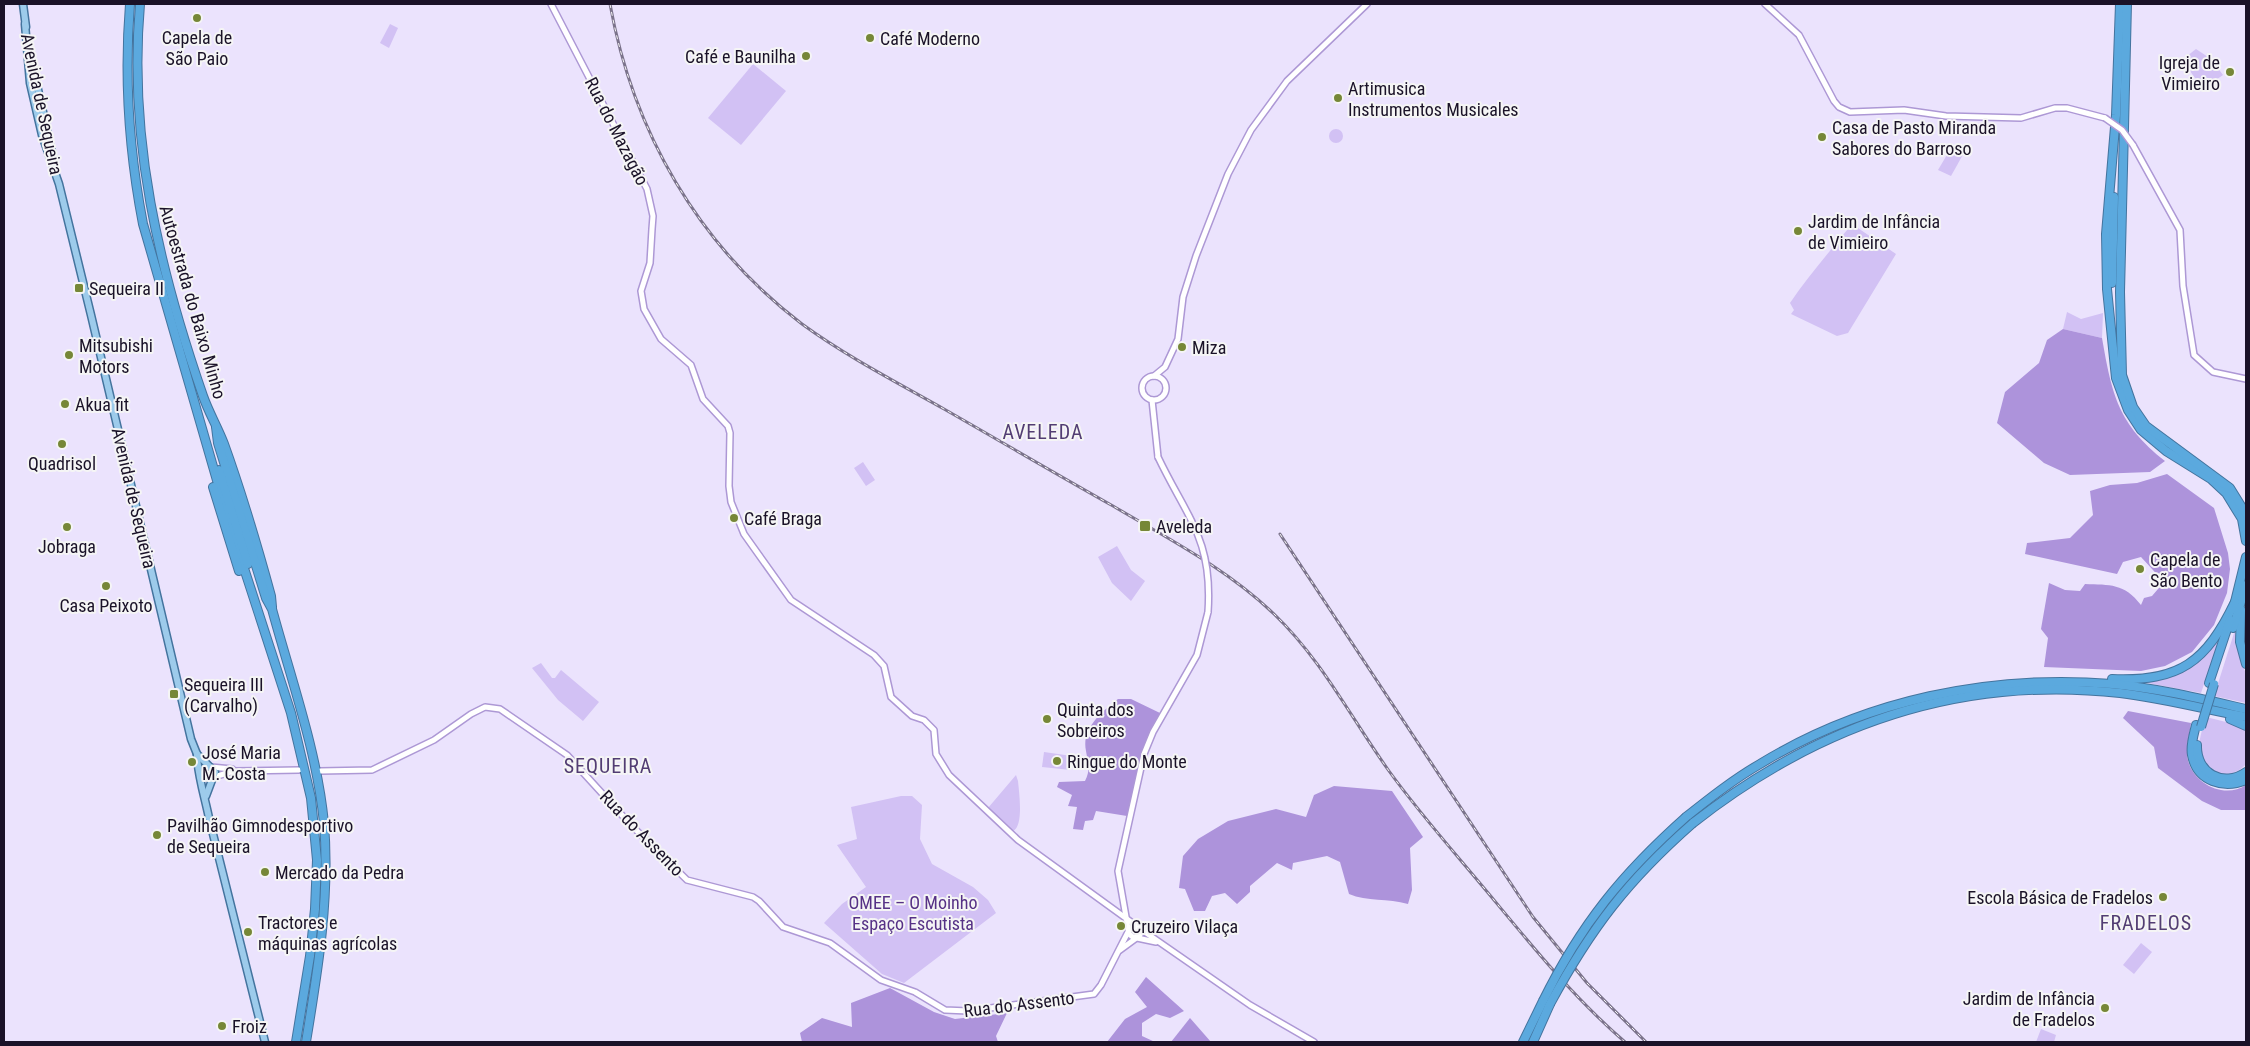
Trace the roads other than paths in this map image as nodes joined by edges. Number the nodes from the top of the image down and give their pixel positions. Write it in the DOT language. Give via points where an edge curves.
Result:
graph roads {
  1 [pos="23,4"];
  2 [pos="130,4"];
  3 [pos="140,4"];
  4 [pos="551,4"];
  5 [pos="1366,4"];
  6 [pos="1765,4"];
  7 [pos="2120,4"];
  8 [pos="2127,4"];
  9 [pos="1165,366"];
  10 [pos="1154,376"];
  11 [pos="2246,379"];
  12 [pos="1164,382"];
  13 [pos="1154,400"];
  14 [pos="2246,514"];
  15 [pos="2246,541"];
  16 [pos="2246,557"];
  17 [pos="2246,585"];
  18 [pos="2242,598"];
  19 [pos="2235,602"];
  20 [pos="2246,664"];
  21 [pos="2072,682"];
  22 [pos="2212,684"];
  23 [pos="2246,709"];
  24 [pos="2215,711"];
  25 [pos="2246,717"];
  26 [pos="2198,726"];
  27 [pos="2246,726"];
  28 [pos="197,754"];
  29 [pos="210,766"];
  30 [pos="200,769"];
  31 [pos="234,770"];
  32 [pos="299,770"];
  33 [pos="320,771"];
  34 [pos="2246,772"];
  35 [pos="213,779"];
  36 [pos="2246,780"];
  37 [pos="202,781"];
  38 [pos="206,796"];
  39 [pos="1124,916"];
  40 [pos="1138,927"];
  41 [pos="1129,931"];
  42 [pos="1136,938"];
  43 [pos="1159,942"];
  44 [pos="1118,952"];
  45 [pos="1546,1002"];
  46 [pos="265,1042"];
  47 [pos="296,1042"];
  48 [pos="306,1042"];
  49 [pos="1314,1042"];
  50 [pos="1524,1042"];
  51 [pos="1533,1042"];
  1 -- 28 [label="main road, Avenida de Sequeira" via="58,184"];
  2 -- 47 [label="highway, Autoestrada do Baixo Minho" via="128,122 135,179 154,266 293,722 314,824 317,860 315,910"];
  3 -- 48 [label="highway, Autoestrada do Baixo Minho" via="138,122 152,220 188,348 243,501 271,596 312,755 324,822 325,908"];
  4 -- 39 [label="street, Rua do Mazagão" via="648,189 653,216 650,263 641,291 644,309 661,339 691,365 703,399 728,426 729,486 744,534 790,600 874,655 884,666 891,697 934,730 936,754 942,767 1018,840"];
  5 -- 9 [label="street" via="1287,81 1243,145 1196,256 1183,297 1178,339"];
  6 -- 11 [label="street, bridge" via="1799,35 1834,101 1850,112 1904,110 1946,116 2021,118 2055,108 2067,108 2105,118 2122,130 2180,230 2183,286 2194,355 2213,372"];
  7 -- 15 [label="highway" via="2116,115 2106,234 2107,289 2116,378 2128,410 2141,430 2226,493 2242,519"];
  8 -- 14 [label="highway" via="2120,292 2122,375 2133,407 2146,426 2230,488"];
  9 -- 10 [label="street"];
  9 -- 12 [label="street"];
  10 -- 12 [label="street"];
  10 -- 13 [label="street" via="1145,380 1142,388 1144,395"];
  12 -- 13 [label="street" via="1166,392"];
  13 -- 39 [label="street, bridge" via="1158,457 1200,537 1209,579 1208,612 1197,655 1144,754 1118,871"];
  16 -- 19 [label="highway"];
  17 -- 18 [label="highway"];
  18 -- 20 [label="highway" via="2240,642"];
  18 -- 22 [label="highway"];
  19 -- 21 [label="highway" via="2213,642 2186,665 2155,679 2087,678"];
  19 -- 22 [label="highway"];
  21 -- 23 [label="highway" via="2114,684"];
  21 -- 45 [label="highway, bridge" via="1975,687 1925,696 1831,728 1784,750 1729,784 1648,851 1609,895 1576,940"];
  22 -- 26 [label="highway, bridge"];
  24 -- 25 [label="highway"];
  24 -- 27 [label="highway"];
  24 -- 45 [label="highway, bridge" via="2120,693 2018,691 1924,706 1832,736 1790,757 1730,794 1654,857 1605,914"];
  26 -- 34 [label="highway" via="2196,753 2200,765 2208,773 2225,780"];
  26 -- 36 [label="highway" via="2191,754 2202,776 2224,785"];
  28 -- 29 [label="main road, Avenida de Sequeira"];
  28 -- 30 [label="main road, Avenida de Sequeira"];
  29 -- 30 [label="main road"];
  29 -- 31 [label="street"];
  29 -- 35 [label="main road" via="215,771"];
  30 -- 37 [label="main road" via="198,775"];
  31 -- 32 [label="street"];
  31 -- 35 [label="street"];
  33 -- 44 [label="street, Rua do Assento" via="362,772 379,768 434,740 485,707 500,709 567,755 687,880 753,897 782,927 830,943 881,980 915,992 945,1010 968,1011 1094,994"];
  35 -- 37 [label="main road"];
  35 -- 38 [label="main road"];
  37 -- 38 [label="main road"];
  38 -- 46 [label="main road"];
  39 -- 40 [label="street, Rua do Mazagão"];
  39 -- 41 [label="street"];
  40 -- 41 [label="street" via="1134,926"];
  40 -- 42 [label="street" via="1140,935"];
  40 -- 43 [label="street, Rua do Mazagão"];
  41 -- 42 [label="street" via="1131,937"];
  41 -- 44 [label="street, Rua do Assento"];
  42 -- 43 [label="street"];
  42 -- 44 [label="street, Rua do Assento"];
  43 -- 49 [label="street, Rua do Mazagão" via="1250,1006"];
  45 -- 50 [label="highway"];
  45 -- 51 [label="highway"];
}
